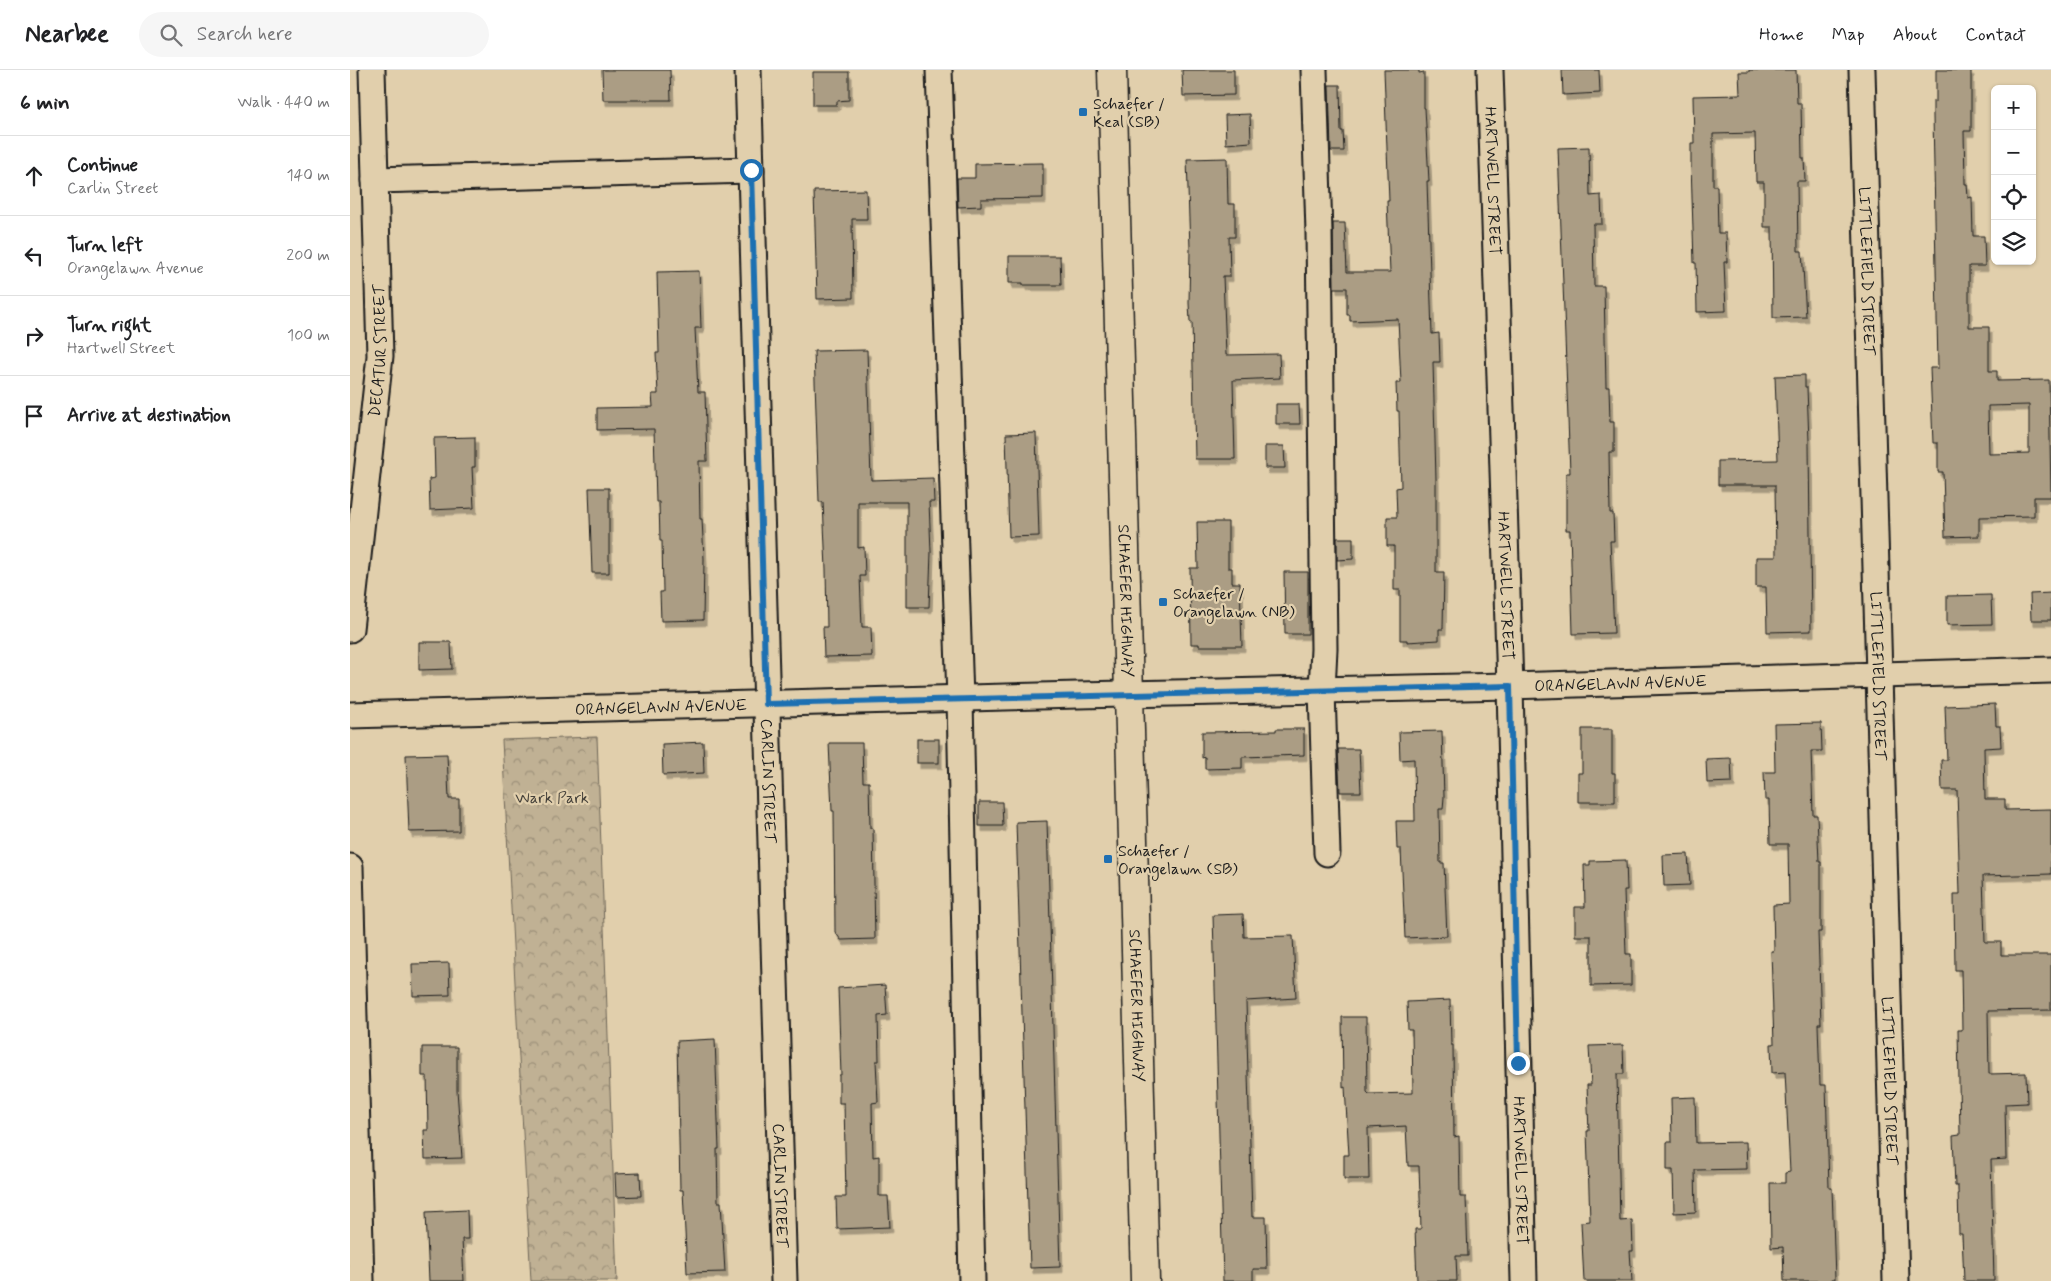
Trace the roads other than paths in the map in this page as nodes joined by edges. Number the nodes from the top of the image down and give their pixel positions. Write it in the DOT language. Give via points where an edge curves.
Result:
graph roads {
  1 [pos="372,70"];
  2 [pos="748,70"];
  3 [pos="939,70"];
  4 [pos="1112,70"];
  5 [pos="1314,70"];
  6 [pos="1490,70"];
  7 [pos="1862,70"];
  8 [pos="751,170"];
  9 [pos="375,180"];
  10 [pos="350,629"];
  11 [pos="2051,670"];
  12 [pos="1879,676"];
  13 [pos="1510,686"];
  14 [pos="1322,690"];
  15 [pos="1129,694"];
  16 [pos="960,699"];
  17 [pos="766,704"];
  18 [pos="350,715"];
  19 [pos="1327,853"];
  20 [pos="350,867"];
  21 [pos="361,1281"];
  22 [pos="784,1281"];
  23 [pos="972,1281"];
  24 [pos="1145,1281"];
  25 [pos="1524,1281"];
  26 [pos="1896,1281"];
  1 -- 9 [label="street, DECATUR STREET"];
  2 -- 8 [label="street, CARLIN STREET"];
  3 -- 16 [label="street"];
  4 -- 15 [label="main road, SCHAEFER HIGHWAY"];
  5 -- 14 [label="street" via="1319,233"];
  6 -- 13 [label="street, HARTWELL STREET"];
  7 -- 12 [label="street, LITTLEFIELD STREET"];
  8 -- 9 [label="street"];
  8 -- 17 [label="street, CARLIN STREET"];
  9 -- 10 [label="street, DECATUR STREET" via="380,356"];
  11 -- 12 [label="street, ORANGELAWN AVENUE"];
  12 -- 13 [label="street, ORANGELAWN AVENUE"];
  12 -- 26 [label="street, LITTLEFIELD STREET"];
  13 -- 14 [label="street, ORANGELAWN AVENUE"];
  13 -- 25 [label="street, HARTWELL STREET"];
  14 -- 15 [label="street, ORANGELAWN AVENUE"];
  14 -- 19 [label="street"];
  15 -- 16 [label="street, ORANGELAWN AVENUE"];
  15 -- 24 [label="main road, SCHAEFER HIGHWAY"];
  16 -- 17 [label="street, ORANGELAWN AVENUE"];
  16 -- 23 [label="street"];
  17 -- 18 [label="street, ORANGELAWN AVENUE"];
  17 -- 22 [label="street, CARLIN STREET"];
  20 -- 21 [label="street"];
}
